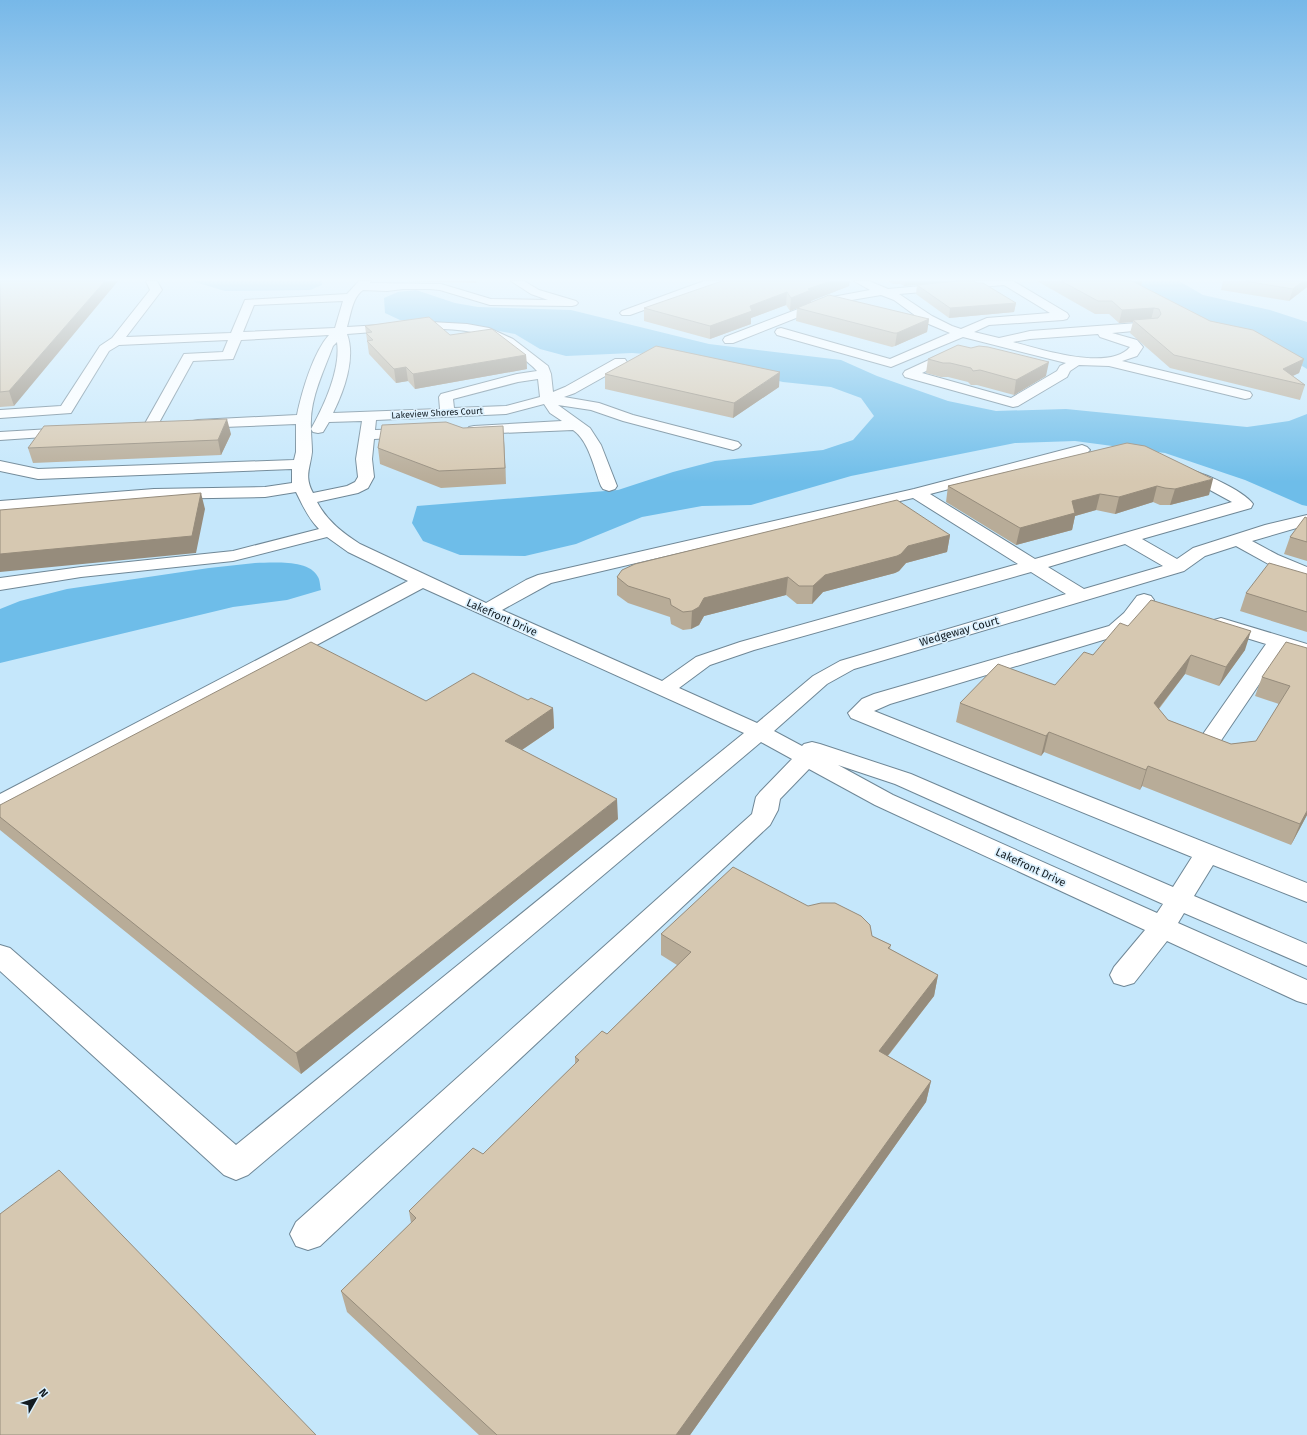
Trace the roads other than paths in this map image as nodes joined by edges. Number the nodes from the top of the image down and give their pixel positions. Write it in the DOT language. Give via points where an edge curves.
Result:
graph roads {
  1 [pos="106,348"];
  2 [pos="231,348"];
  3 [pos="326,348"];
  4 [pos="344,348"];
  5 [pos="517,348"];
  6 [pos="838,348"];
  7 [pos="926,348"];
  8 [pos="974,348"];
  9 [pos="1021,348"];
  10 [pos="1136,348"];
  11 [pos="1077,361"];
  12 [pos="620,362"];
  13 [pos="1109,362"];
  14 [pos="544,374"];
  15 [pos="1245,395"];
  16 [pos="547,399"];
  17 [pos="447,413"];
  18 [pos="0,414"];
  19 [pos="370,416"];
  20 [pos="325,418"];
  21 [pos="303,419"];
  22 [pos="183,425"];
  23 [pos="577,425"];
  24 [pos="168,426"];
  25 [pos="150,427"];
  26 [pos="134,428"];
  27 [pos="79,431"];
  28 [pos="460,431"];
  29 [pos="422,433"];
  30 [pos="367,435"];
  31 [pos="0,436"];
  32 [pos="733,445"];
  33 [pos="1082,450"];
  34 [pos="11,453"];
  35 [pos="303,458"];
  36 [pos="1170,468"];
  37 [pos="609,486"];
  38 [pos="304,492"];
  39 [pos="916,493"];
  40 [pos="0,506"];
  41 [pos="1307,520"];
  42 [pos="331,531"];
  43 [pos="1127,538"];
  44 [pos="1238,540"];
  45 [pos="1033,566"];
  46 [pos="1178,567"];
  47 [pos="1307,573"];
  48 [pos="422,581"];
  49 [pos="0,584"];
  50 [pos="1106,588"];
  51 [pos="1081,595"];
  52 [pos="487,610"];
  53 [pos="1204,618"];
  54 [pos="1278,641"];
  55 [pos="1307,650"];
  56 [pos="664,689"];
  57 [pos="759,732"];
  58 [pos="1212,737"];
  59 [pos="807,758"];
  60 [pos="0,804"];
  61 [pos="1207,853"];
  62 [pos="1307,893"];
  63 [pos="1178,900"];
  64 [pos="1161,926"];
  65 [pos="0,955"];
  66 [pos="1307,956"];
  67 [pos="1124,975"];
  68 [pos="1307,993"];
  69 [pos="308,1234"];
  1 -- 18 [label="street" via="66,410"];
  2 -- 25 [label="street" via="228,356 189,358"];
  3 -- 21 [label="street" via="308,394"];
  4 -- 20 [label="street" via="340,372"];
  5 -- 14 [label="street" via="543,369"];
  6 -- 7 [label="street" via="892,363"];
  8 -- 11 [label="street" via="910,374 1013,404 1062,374"];
  9 -- 11 [label="street"];
  10 -- 13 [label="street" via="1132,353"];
  11 -- 13 [label="street"];
  12 -- 16 [label="street, Lakeview Shores Court" via="570,390"];
  13 -- 15 [label="street"];
  14 -- 16 [label="street"];
  14 -- 17 [label="street" via="446,397"];
  16 -- 17 [label="street, Lakeview Shores Court" via="506,410"];
  16 -- 23 [label="street" via="555,410"];
  16 -- 32 [label="street" via="594,406 628,418"];
  17 -- 19 [label="street, Lakeview Shores Court"];
  19 -- 20 [label="street, Lakeview Shores Court"];
  19 -- 30 [label="street"];
  20 -- 35 [label="street"];
  21 -- 22 [label="street"];
  21 -- 35 [label="street"];
  23 -- 28 [label="street"];
  23 -- 37 [label="street" via="585,431 591,441"];
  24 -- 25 [label="street"];
  25 -- 26 [label="street"];
  27 -- 34 [label="street"];
  29 -- 30 [label="street"];
  30 -- 38 [label="street" via="364,459 366,477 362,485 352,490"];
  31 -- 34 [label="street"];
  33 -- 39 [label="street"];
  34 -- 35 [label="street" via="38,474"];
  35 -- 38 [label="street" via="299,473"];
  36 -- 43 [label="street" via="1203,480 1245,504"];
  38 -- 40 [label="street" via="154,494"];
  38 -- 42 [label="street, Lakefront Drive" via="323,523"];
  39 -- 45 [label="street"];
  39 -- 52 [label="street" via="545,579"];
  41 -- 44 [label="street, Wedgeway Court"];
  42 -- 48 [label="street, Lakefront Drive" via="354,548"];
  42 -- 49 [label="street" via="233,556 73,573"];
  43 -- 45 [label="street"];
  43 -- 46 [label="street"];
  44 -- 46 [label="street, Wedgeway Court" via="1199,552"];
  44 -- 47 [label="street" via="1289,568"];
  45 -- 51 [label="street"];
  45 -- 56 [label="street" via="748,646 703,661"];
  46 -- 50 [label="street, Wedgeway Court"];
  48 -- 52 [label="street, Lakefront Drive"];
  48 -- 60 [label="street"];
  50 -- 51 [label="street, Wedgeway Court"];
  50 -- 61 [label="street" via="1152,602 1116,630 882,699 859,713"];
  51 -- 57 [label="street, Wedgeway Court" via="847,665 820,680"];
  52 -- 56 [label="street, Lakefront Drive"];
  53 -- 54 [label="street"];
  54 -- 55 [label="street"];
  54 -- 58 [label="street"];
  56 -- 57 [label="street, Lakefront Drive"];
  57 -- 59 [label="street, Lakefront Drive"];
  57 -- 63 [label="street, Lakefront Drive" via="903,779"];
  57 -- 65 [label="street, Wedgeway Court" via="236,1165"];
  59 -- 64 [label="street, Lakefront Drive" via="884,800"];
  59 -- 69 [label="street" via="768,797 766,810 761,819"];
  61 -- 62 [label="street"];
  61 -- 63 [label="street"];
  63 -- 64 [label="street"];
  63 -- 66 [label="street, Lakefront Drive"];
  64 -- 67 [label="street"];
  64 -- 68 [label="street, Lakefront Drive"];
}
